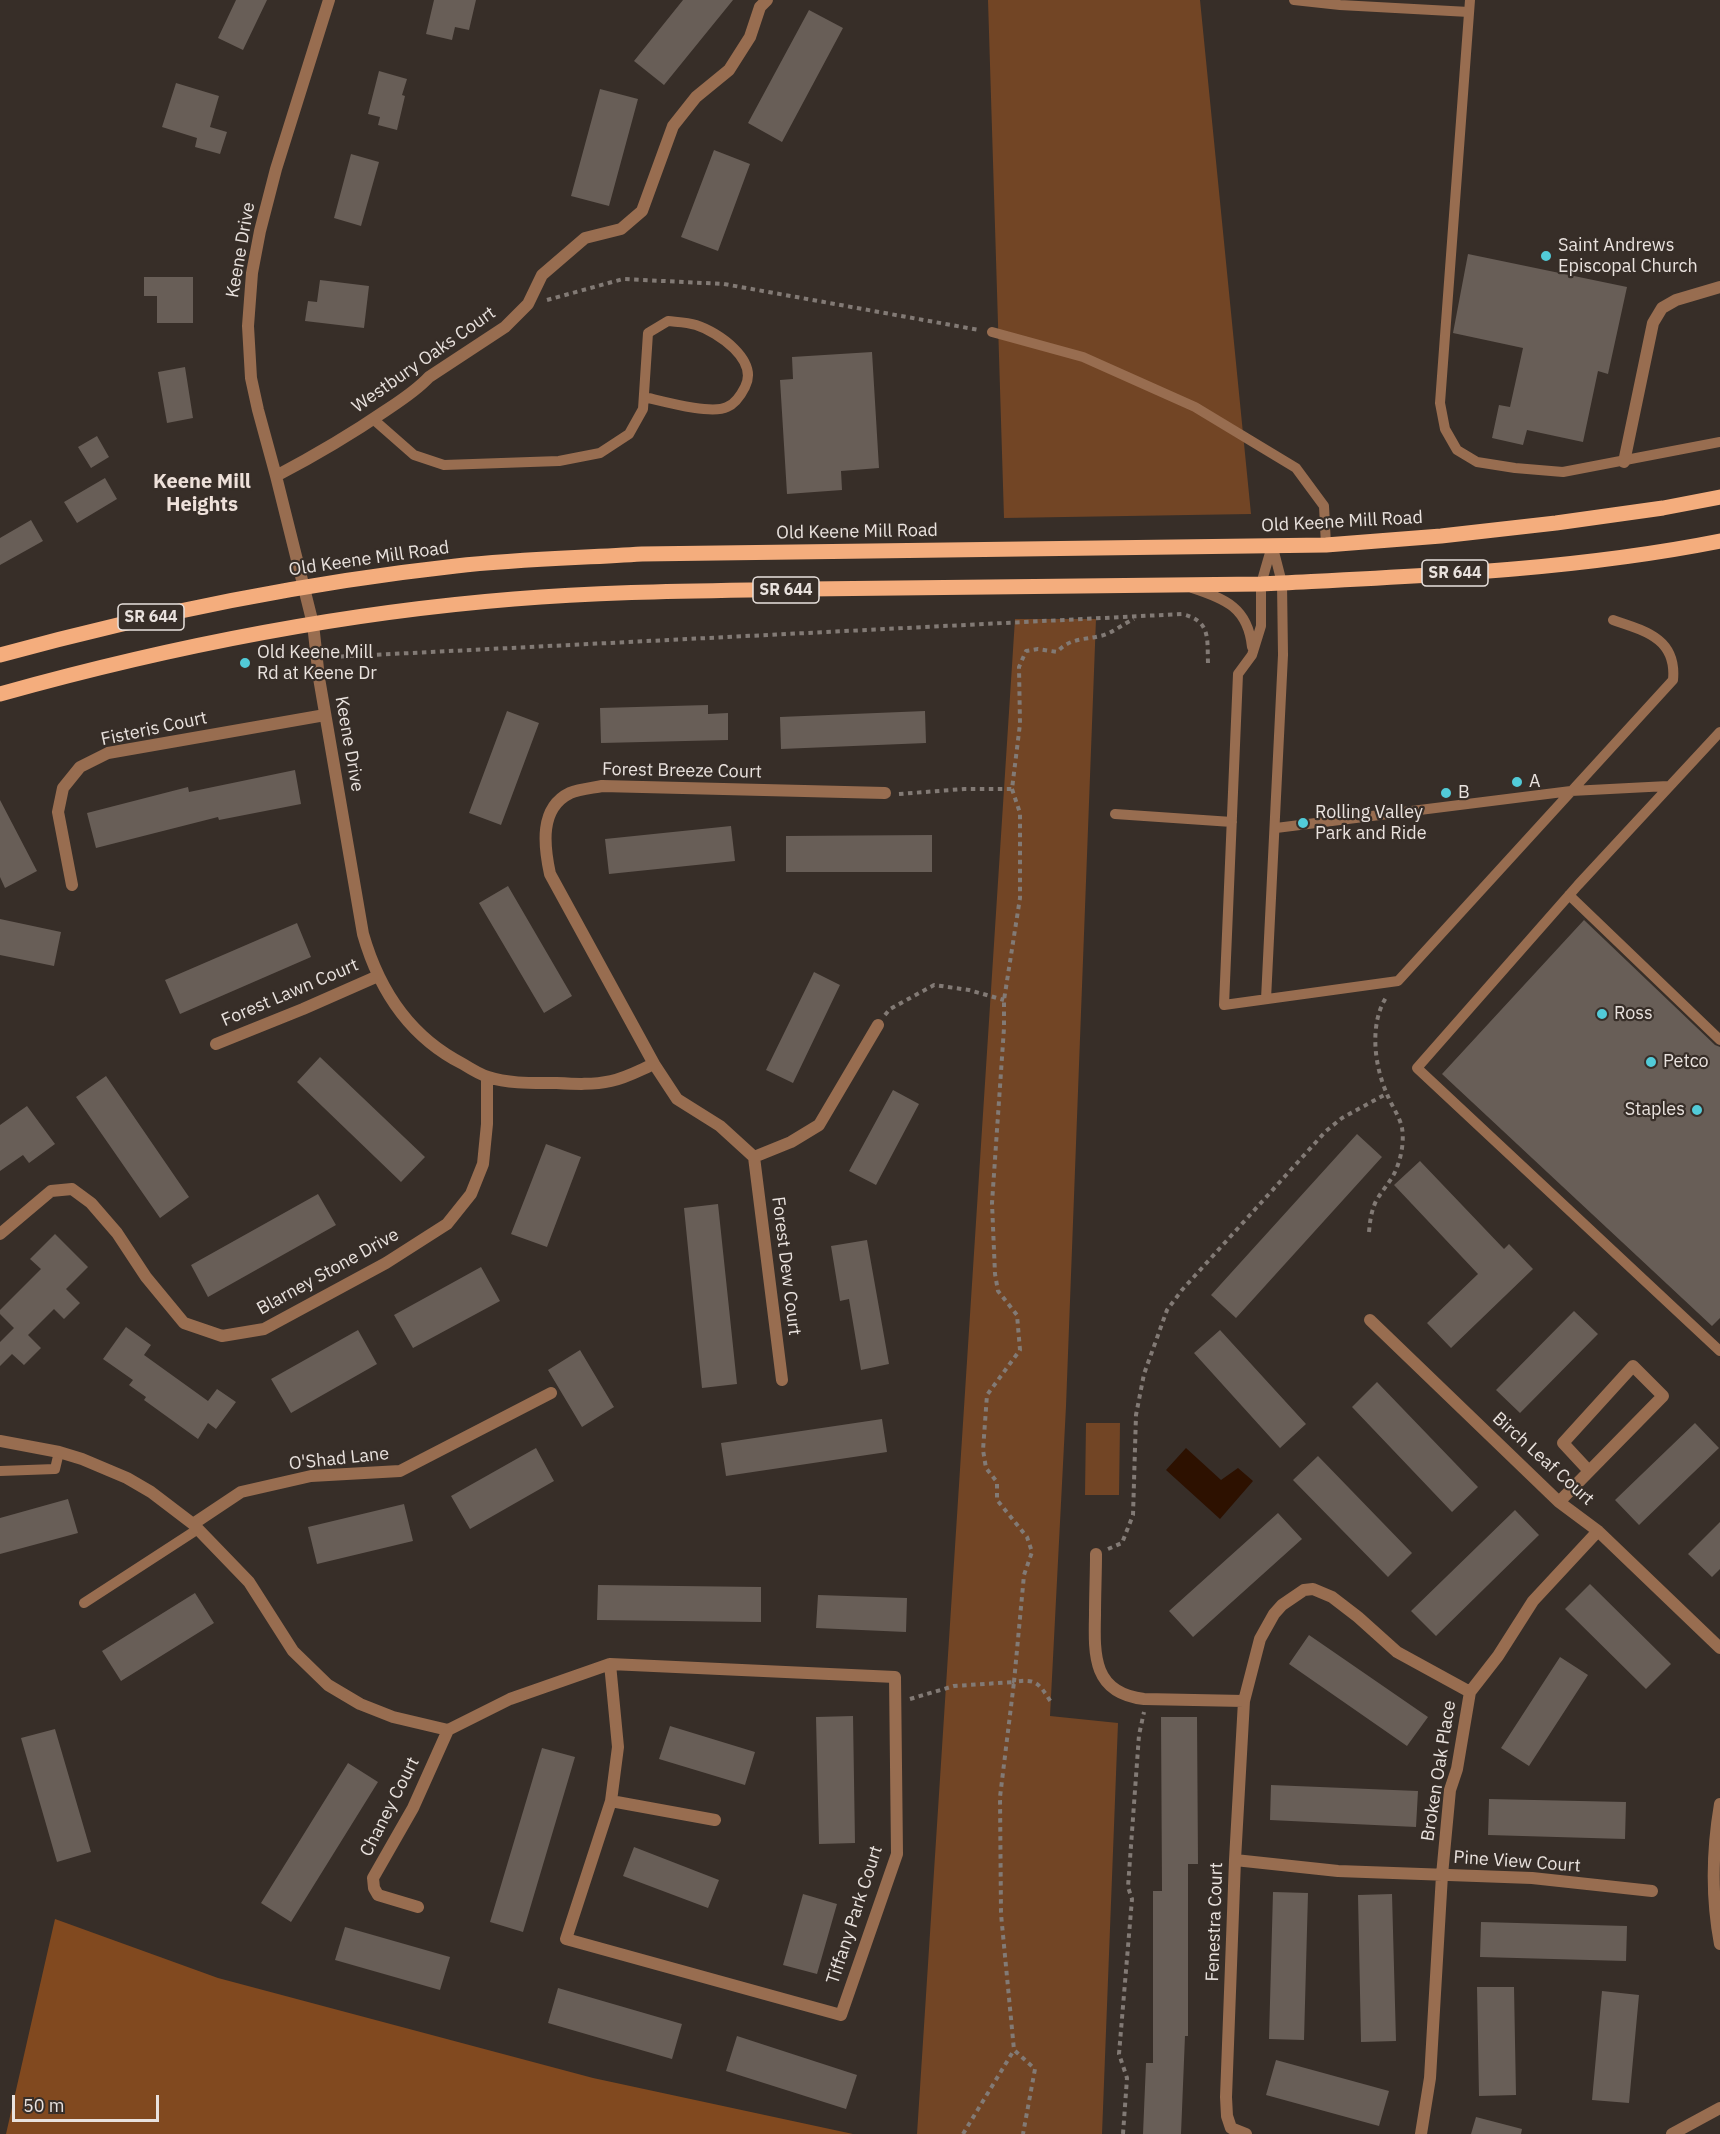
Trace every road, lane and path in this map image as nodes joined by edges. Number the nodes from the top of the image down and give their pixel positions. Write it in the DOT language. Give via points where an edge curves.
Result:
graph roads {
  1 [pos="328,0"];
  2 [pos="1294,0"];
  3 [pos="1470,0"];
  4 [pos="762,2"];
  5 [pos="1469,12"];
  6 [pos="1720,287"];
  7 [pos="528,304"];
  8 [pos="992,333"];
  9 [pos="644,397"];
  10 [pos="373,419"];
  11 [pos="1720,442"];
  12 [pos="1624,462"];
  13 [pos="276,476"];
  14 [pos="1720,497"];
  15 [pos="1720,541"];
  16 [pos="1326,545"];
  17 [pos="1272,546"];
  18 [pos="1282,583"];
  19 [pos="1261,584"];
  20 [pos="1183,585"];
  21 [pos="305,587"];
  22 [pos="1137,617"];
  23 [pos="1613,620"];
  24 [pos="313,624"];
  25 [pos="0,655"];
  26 [pos="1252,655"];
  27 [pos="316,658"];
  28 [pos="1208,663"];
  29 [pos="0,694"];
  30 [pos="325,715"];
  31 [pos="1720,732"];
  32 [pos="1668,786"];
  33 [pos="1012,789"];
  34 [pos="1571,791"];
  35 [pos="885,793"];
  36 [pos="1115,814"];
  37 [pos="1232,822"];
  38 [pos="1275,828"];
  39 [pos="72,885"];
  40 [pos="1569,895"];
  41 [pos="378,976"];
  42 [pos="1398,981"];
  43 [pos="1266,999"];
  44 [pos="1004,1000"];
  45 [pos="878,1025"];
  46 [pos="1720,1040"];
  47 [pos="216,1044"];
  48 [pos="654,1064"];
  49 [pos="488,1077"];
  50 [pos="1386,1094"];
  51 [pos="753,1157"];
  52 [pos="1369,1232"];
  53 [pos="0,1234"];
  54 [pos="1370,1320"];
  55 [pos="1720,1352"];
  56 [pos="782,1380"];
  57 [pos="551,1393"];
  58 [pos="0,1441"];
  59 [pos="59,1452"];
  60 [pos="0,1471"];
  61 [pos="1589,1471"];
  62 [pos="1558,1502"];
  63 [pos="196,1526"];
  64 [pos="1598,1531"];
  65 [pos="1096,1554"];
  66 [pos="84,1603"];
  67 [pos="1720,1648"];
  68 [pos="610,1664"];
  69 [pos="1014,1682"];
  70 [pos="1470,1692"];
  71 [pos="1144,1699"];
  72 [pos="1244,1701"];
  73 [pos="1051,1702"];
  74 [pos="895,1703"];
  75 [pos="448,1730"];
  76 [pos="611,1801"];
  77 [pos="1720,1804"];
  78 [pos="715,1820"];
  79 [pos="1235,1860"];
  80 [pos="1442,1875"];
  81 [pos="1652,1891"];
  82 [pos="418,1907"];
  83 [pos="1720,1944"];
  84 [pos="1014,2050"];
  85 [pos="1720,2108"];
  86 [pos="963,2134"];
  87 [pos="1023,2134"];
  88 [pos="1123,2134"];
  89 [pos="1246,2134"];
  90 [pos="1421,2134"];
  91 [pos="1672,2134"];
  1 -- 13 [label="street, Keene Drive" via="276,170 258,242 249,301 251,378"];
  2 -- 5 [label="lane"];
  3 -- 5 [label="lane"];
  4 -- 7 [label="street, Westbury Oaks Court" via="750,37 729,70 696,97 673,126 642,211 621,229 585,237 542,274"];
  5 -- 12 [label="lane" via="1440,403 1445,429 1457,450 1478,462 1563,472"];
  6 -- 12 [label="street" via="1676,300 1662,308 1653,323"];
  7 -- 8 [label="path" via="623,279 724,284"];
  7 -- 10 [label="street, Westbury Oaks Court" via="506,327"];
  8 -- 16 [label="lane" via="1083,357 1195,407 1296,468 1324,506"];
  9 -- 9 [label="lane" via="648,333 668,321 696,325 731,345 746,363 748,382 741,396 726,408 706,410"];
  9 -- 10 [label="lane" via="644,409 629,434 600,453 559,461 444,465 414,455"];
  10 -- 13 [label="street, Westbury Oaks Court"];
  11 -- 12 [label="lane"];
  13 -- 21 [label="street, Keene Drive"];
  14 -- 16 [label="main road, Old Keene Mill Road / SR 644" via="1545,525"];
  15 -- 18 [label="main road, SR 644" via="1627,558 1525,568"];
  16 -- 17 [label="main road, Old Keene Mill Road / SR 644"];
  17 -- 18 [label="lane"];
  17 -- 19 [label="lane"];
  17 -- 21 [label="main road, Old Keene Mill Road / SR 644" via="642,554 457,566"];
  18 -- 19 [label="main road, SR 644"];
  18 -- 38 [label="lane" via="1283,655"];
  19 -- 20 [label="main road, SR 644"];
  19 -- 26 [label="lane" via="1261,627"];
  20 -- 24 [label="main road, SR 644" via="619,593 514,599"];
  20 -- 26 [label="lane" via="1237,609 1251,634"];
  21 -- 24 [label="street, Keene Drive"];
  21 -- 25 [label="main road, Old Keene Mill Road / SR 644" via="186,609"];
  22 -- 27 [label="path"];
  22 -- 28 [label="path" via="1193,617 1203,624 1207,634"];
  22 -- 33 [label="path" via="1102,636 1083,637 1062,646 1057,652 1026,651 1019,667 1020,724"];
  23 -- 34 [label="lane" via="1645,630 1666,646 1674,666 1673,680"];
  24 -- 27 [label="street, Keene Drive"];
  24 -- 29 [label="main road, SR 644" via="169,650"];
  26 -- 37 [label="lane" via="1238,674"];
  27 -- 30 [label="street, Keene Drive"];
  30 -- 39 [label="street, Fisteris Court" via="108,753 81,767 63,788 58,812"];
  30 -- 41 [label="street, Keene Drive" via="363,934"];
  31 -- 32 [label="lane"];
  32 -- 34 [label="lane"];
  32 -- 40 [label="lane"];
  33 -- 35 [label="path"];
  33 -- 44 [label="path" via="1020,813 1020,898"];
  34 -- 38 [label="lane"];
  34 -- 42 [label="lane"];
  35 -- 48 [label="street, Forest Breeze Court" via="602,786 570,793 554,804 547,822 545,849 550,873"];
  36 -- 37 [label="lane"];
  37 -- 43 [label="lane" via="1224,1005"];
  38 -- 43 [label="lane"];
  40 -- 46 [label="lane"];
  40 -- 55 [label="lane" via="1416,1068"];
  41 -- 47 [label="street, Forest Lawn Court"];
  41 -- 49 [label="street, Keene Drive" via="412,1027 451,1058"];
  42 -- 43 [label="lane"];
  42 -- 50 [label="path" via="1382,1004 1376,1025 1378,1073"];
  44 -- 45 [label="path" via="934,985 890,1009"];
  44 -- 69 [label="path" via="992,1203 995,1274 998,1291 1017,1315 1020,1350 987,1395 983,1450 986,1467 997,1482 997,1500 1027,1537 1032,1552 1024,1575"];
  45 -- 51 [label="street" via="819,1125 791,1142"];
  48 -- 49 [label="street, Keene Drive" via="598,1084 529,1083"];
  48 -- 51 [label="street" via="677,1098 720,1126"];
  49 -- 53 [label="street, Blarney Stone Drive" via="483,1164 471,1194 447,1224 386,1263 264,1329 222,1336 184,1323 146,1277 117,1233 91,1203 72,1189 51,1191"];
  50 -- 52 [label="path" via="1402,1128 1402,1143 1391,1179 1371,1215"];
  50 -- 65 [label="path" via="1326,1131 1167,1310 1144,1374 1136,1415 1133,1515 1122,1543"];
  51 -- 56 [label="street, Forest Dew Court"];
  54 -- 62 [label="street, Birch Leaf Court"];
  57 -- 63 [label="street, O'Shad Lane" via="400,1471 311,1476 241,1492"];
  58 -- 59 [label="street"];
  59 -- 60 [label="lane" via="56,1469"];
  59 -- 63 [label="street" via="127,1478"];
  61 -- 61 [label="street" via="1663,1396 1633,1366 1563,1443"];
  61 -- 62 [label="street"];
  62 -- 64 [label="street, Birch Leaf Court"];
  63 -- 66 [label="lane"];
  63 -- 75 [label="street" via="249,1582 293,1651 328,1685 382,1713"];
  64 -- 67 [label="street, Birch Leaf Court"];
  64 -- 70 [label="street, Broken Oak Place" via="1533,1601"];
  65 -- 71 [label="street" via="1094,1654 1102,1675 1115,1690"];
  68 -- 74 [label="street, Tiffany Park Court" via="895,1677"];
  68 -- 75 [label="street, Tiffany Park Court" via="510,1699"];
  68 -- 76 [label="street, Tiffany Park Court" via="618,1747"];
  69 -- 73 [label="path" via="1029,1679 1037,1683"];
  69 -- 74 [label="path" via="954,1686"];
  69 -- 84 [label="path" via="1000,1797 1001,1914"];
  70 -- 72 [label="street, Fenestra Court" via="1398,1652 1332,1597 1313,1589 1304,1590 1274,1614 1260,1639"];
  70 -- 80 [label="street, Broken Oak Place" via="1450,1790"];
  71 -- 72 [label="street"];
  71 -- 88 [label="path" via="1119,2054 1127,2078"];
  72 -- 79 [label="street, Fenestra Court"];
  74 -- 76 [label="street, Tiffany Park Court" via="897,1854 842,2015 566,1940"];
  75 -- 82 [label="street, Chaney Court" via="413,1808 373,1878 378,1895"];
  76 -- 78 [label="street"];
  77 -- 83 [label="street" via="1713,1870"];
  79 -- 80 [label="street, Pine View Court" via="1338,1871"];
  79 -- 89 [label="street, Fenestra Court" via="1227,2116 1231,2128"];
  80 -- 81 [label="street, Pine View Court" via="1532,1878"];
  80 -- 90 [label="street, Broken Oak Place" via="1430,2078"];
  84 -- 86 [label="path"];
  84 -- 87 [label="path" via="1035,2068"];
  85 -- 91 [label="street"];
}
